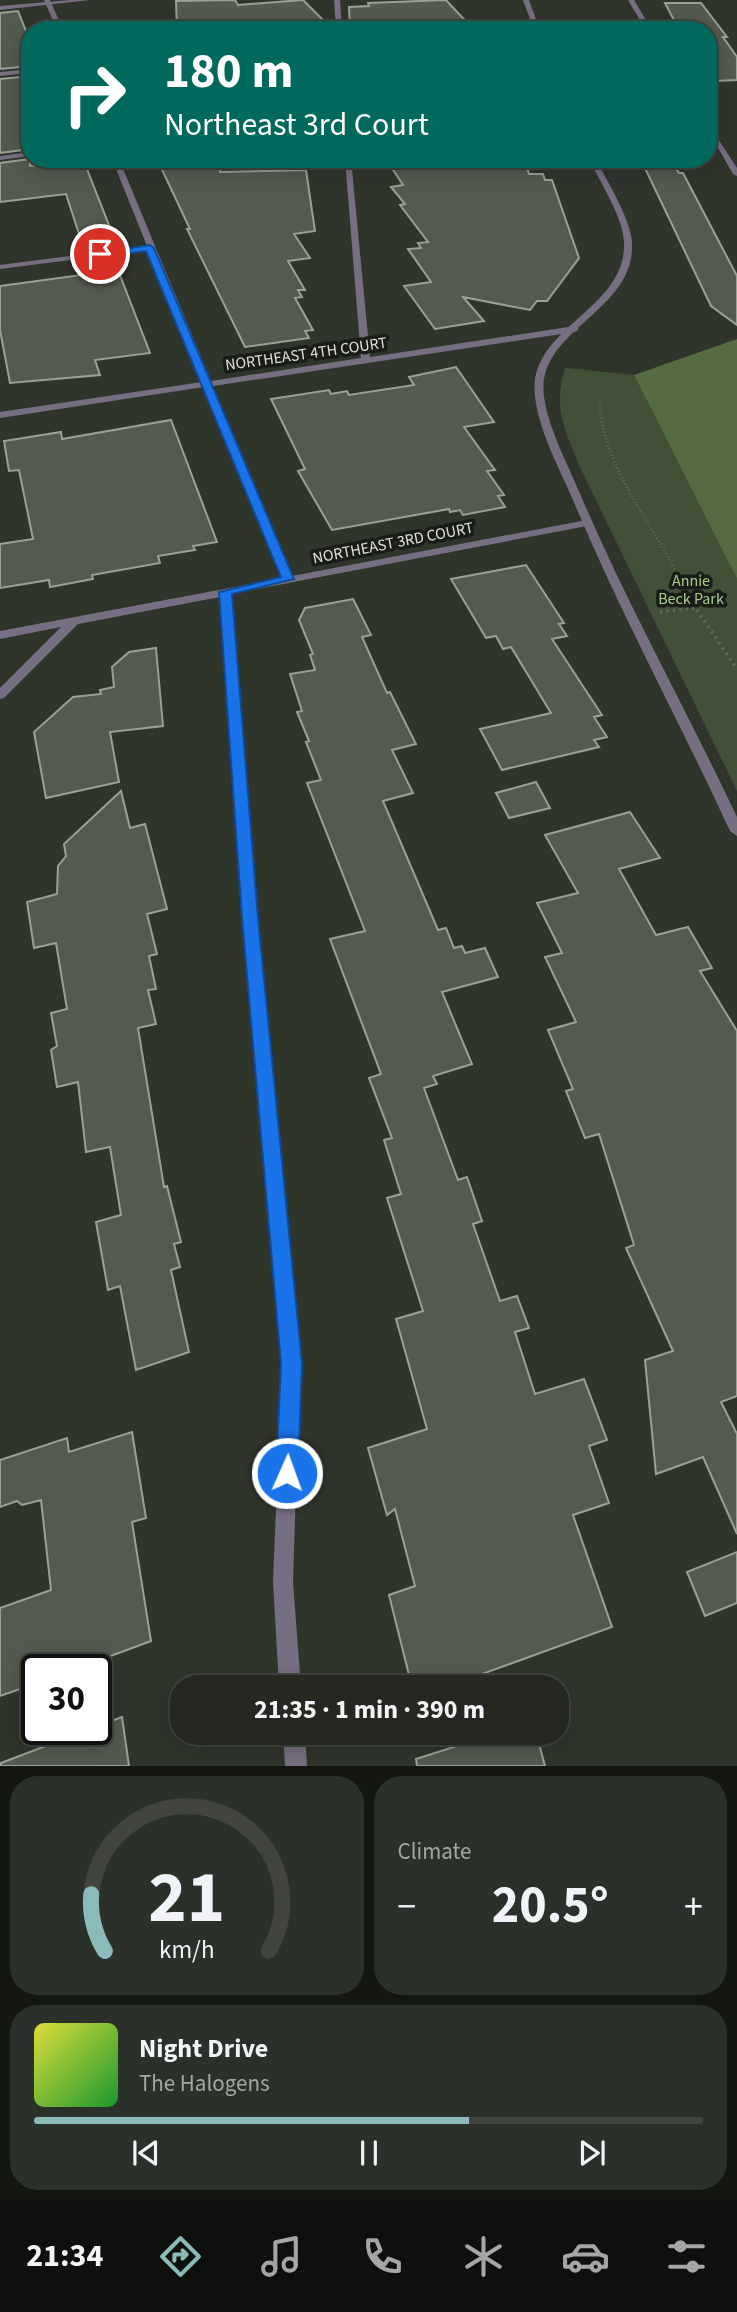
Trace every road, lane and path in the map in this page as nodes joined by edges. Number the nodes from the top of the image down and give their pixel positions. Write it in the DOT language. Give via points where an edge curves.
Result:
graph roads {
  1 [pos="87,0"];
  2 [pos="337,0"];
  3 [pos="526,0"];
  4 [pos="631,0"];
  5 [pos="48,2"];
  6 [pos="0,8"];
  7 [pos="56,21"];
  8 [pos="338,21"];
  9 [pos="534,21"];
  10 [pos="644,21"];
  11 [pos="21,72"];
  12 [pos="0,74"];
  13 [pos="717,140"];
  14 [pos="21,155"];
  15 [pos="0,158"];
  16 [pos="118,168"];
  17 [pos="349,168"];
  18 [pos="596,168"];
  19 [pos="737,174"];
  20 [pos="149,248"];
  21 [pos="0,267"];
  22 [pos="575,330"];
  23 [pos="366,361"];
  24 [pos="208,384"];
  25 [pos="600,404"];
  26 [pos="0,415"];
  27 [pos="587,523"];
  28 [pos="288,579"];
  29 [pos="225,592"];
  30 [pos="696,608"];
  31 [pos="660,612"];
  32 [pos="73,622"];
  33 [pos="0,635"];
  34 [pos="737,669"];
  35 [pos="0,695"];
  36 [pos="737,831"];
  37 [pos="289,1675"];
  38 [pos="294,1745"];
  39 [pos="296,1766"];
  1 -- 5 [label="street"];
  2 -- 8 [label="street"];
  3 -- 9 [label="street"];
  4 -- 10 [label="street"];
  5 -- 6 [label="street"];
  5 -- 7 [label="street"];
  11 -- 12 [label="street"];
  13 -- 19 [label="street"];
  14 -- 15 [label="street"];
  16 -- 20 [label="street"];
  17 -- 23 [label="street"];
  18 -- 22 [label="street" via="628,240 627,262 617,285"];
  20 -- 21 [label="street"];
  20 -- 24 [label="street"];
  22 -- 23 [label="street, NORTHEAST 4TH COURT"];
  22 -- 27 [label="street" via="545,357 539,384 546,421"];
  23 -- 24 [label="street, NORTHEAST 4TH COURT"];
  24 -- 26 [label="street, NORTHEAST 4TH COURT"];
  24 -- 28 [label="street"];
  25 -- 30 [label="path" via="604,435 626,488"];
  27 -- 28 [label="street, NORTHEAST 3RD COURT"];
  27 -- 36 [label="street"];
  28 -- 29 [label="street, NORTHEAST 3RD COURT"];
  29 -- 32 [label="street, NORTHEAST 3RD COURT"];
  29 -- 37 [label="street" via="291,1364 283,1583"];
  30 -- 31 [label="path"];
  30 -- 34 [label="path"];
  32 -- 33 [label="street, NORTHEAST 3RD COURT"];
  32 -- 35 [label="street"];
  38 -- 39 [label="street"];
}
